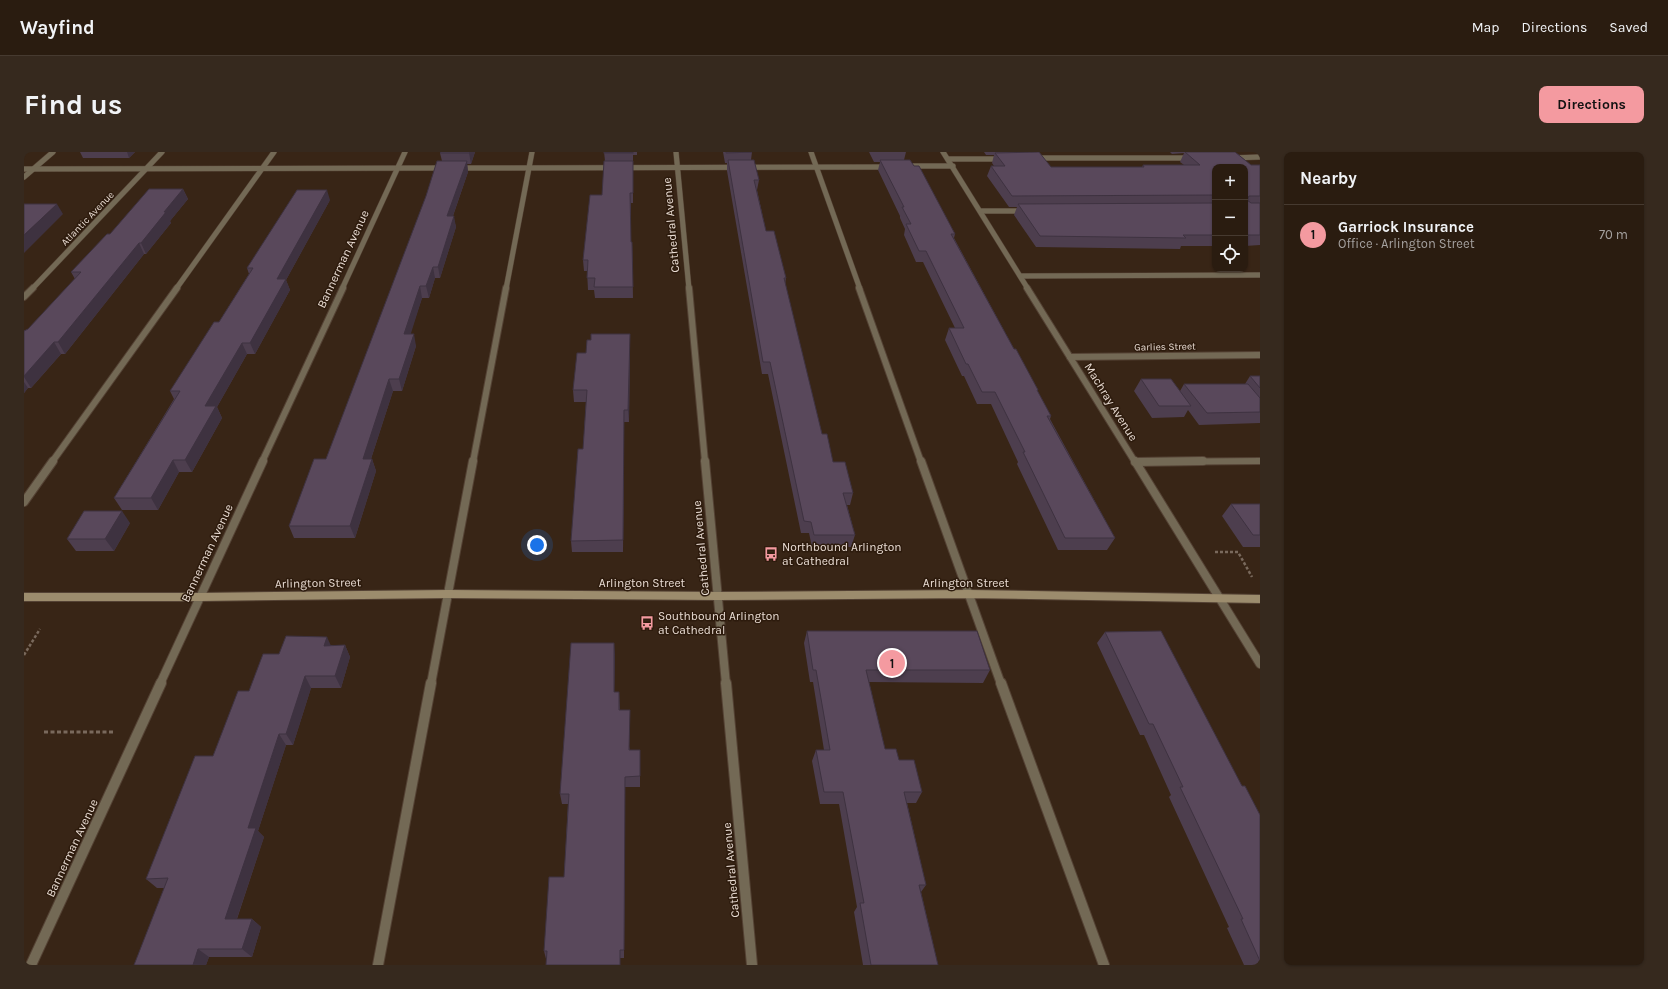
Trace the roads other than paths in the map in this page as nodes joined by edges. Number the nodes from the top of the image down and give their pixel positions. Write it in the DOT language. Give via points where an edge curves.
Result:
graph roads {
  1 [pos="53,152"];
  2 [pos="162,152"];
  3 [pos="274,152"];
  4 [pos="406,152"];
  5 [pos="532,152"];
  6 [pos="676,152"];
  7 [pos="811,152"];
  8 [pos="944,152"];
  9 [pos="1102,152"];
  10 [pos="1260,157"];
  11 [pos="1012,158"];
  12 [pos="1028,158"];
  13 [pos="1107,158"];
  14 [pos="1194,158"];
  15 [pos="1226,158"];
  16 [pos="948,159"];
  17 [pos="899,166"];
  18 [pos="906,166"];
  19 [pos="953,166"];
  20 [pos="816,167"];
  21 [pos="398,168"];
  22 [pos="528,168"];
  23 [pos="678,168"];
  24 [pos="24,169"];
  25 [pos="34,169"];
  26 [pos="146,169"];
  27 [pos="262,169"];
  28 [pos="24,177"];
  29 [pos="981,211"];
  30 [pos="1033,211"];
  31 [pos="1260,275"];
  32 [pos="1021,276"];
  33 [pos="24,297"];
  34 [pos="1260,355"];
  35 [pos="1070,357"];
  36 [pos="1135,462"];
  37 [pos="1260,462"];
  38 [pos="24,502"];
  39 [pos="448,594"];
  40 [pos="968,594"];
  41 [pos="24,596"];
  42 [pos="718,596"];
  43 [pos="200,597"];
  44 [pos="1219,598"];
  45 [pos="1260,599"];
  46 [pos="1260,664"];
  47 [pos="31,965"];
  48 [pos="378,965"];
  49 [pos="752,965"];
  50 [pos="1104,965"];
  1 -- 25 [label="street"];
  2 -- 26 [label="street, Atlantic Avenue"];
  3 -- 27 [label="street"];
  4 -- 21 [label="street, Bannerman Avenue"];
  5 -- 22 [label="street"];
  6 -- 23 [label="street, Cathedral Avenue"];
  7 -- 20 [label="street"];
  8 -- 16 [label="street, Machray Avenue"];
  9 -- 13 [label="street"];
  10 -- 15 [label="street"];
  11 -- 16 [label="street"];
  12 -- 13 [label="street"];
  13 -- 14 [label="street"];
  16 -- 19 [label="street, Machray Avenue"];
  17 -- 20 [label="street"];
  18 -- 19 [label="street"];
  19 -- 29 [label="street, Machray Avenue"];
  20 -- 23 [label="street"];
  20 -- 40 [label="street"];
  21 -- 22 [label="street"];
  21 -- 27 [label="street"];
  21 -- 43 [label="street, Bannerman Avenue"];
  22 -- 23 [label="street"];
  22 -- 39 [label="street"];
  23 -- 42 [label="street, Cathedral Avenue"];
  24 -- 25 [label="street"];
  25 -- 26 [label="street"];
  25 -- 28 [label="street"];
  26 -- 27 [label="street"];
  26 -- 33 [label="street, Atlantic Avenue"];
  27 -- 38 [label="street"];
  29 -- 30 [label="street"];
  29 -- 32 [label="street, Machray Avenue"];
  31 -- 32 [label="street"];
  32 -- 35 [label="street, Machray Avenue"];
  34 -- 35 [label="street, Garlies Street"];
  35 -- 36 [label="street, Machray Avenue"];
  36 -- 37 [label="street"];
  36 -- 44 [label="street, Machray Avenue"];
  39 -- 42 [label="main road, Arlington Street"];
  39 -- 43 [label="main road, Arlington Street"];
  39 -- 48 [label="street"];
  40 -- 42 [label="main road, Arlington Street"];
  40 -- 44 [label="main road, Arlington Street"];
  40 -- 50 [label="street"];
  41 -- 43 [label="main road, Arlington Street"];
  42 -- 49 [label="street, Cathedral Avenue"];
  43 -- 47 [label="street, Bannerman Avenue"];
  44 -- 45 [label="main road, Arlington Street"];
  44 -- 46 [label="street, Machray Avenue"];
}
